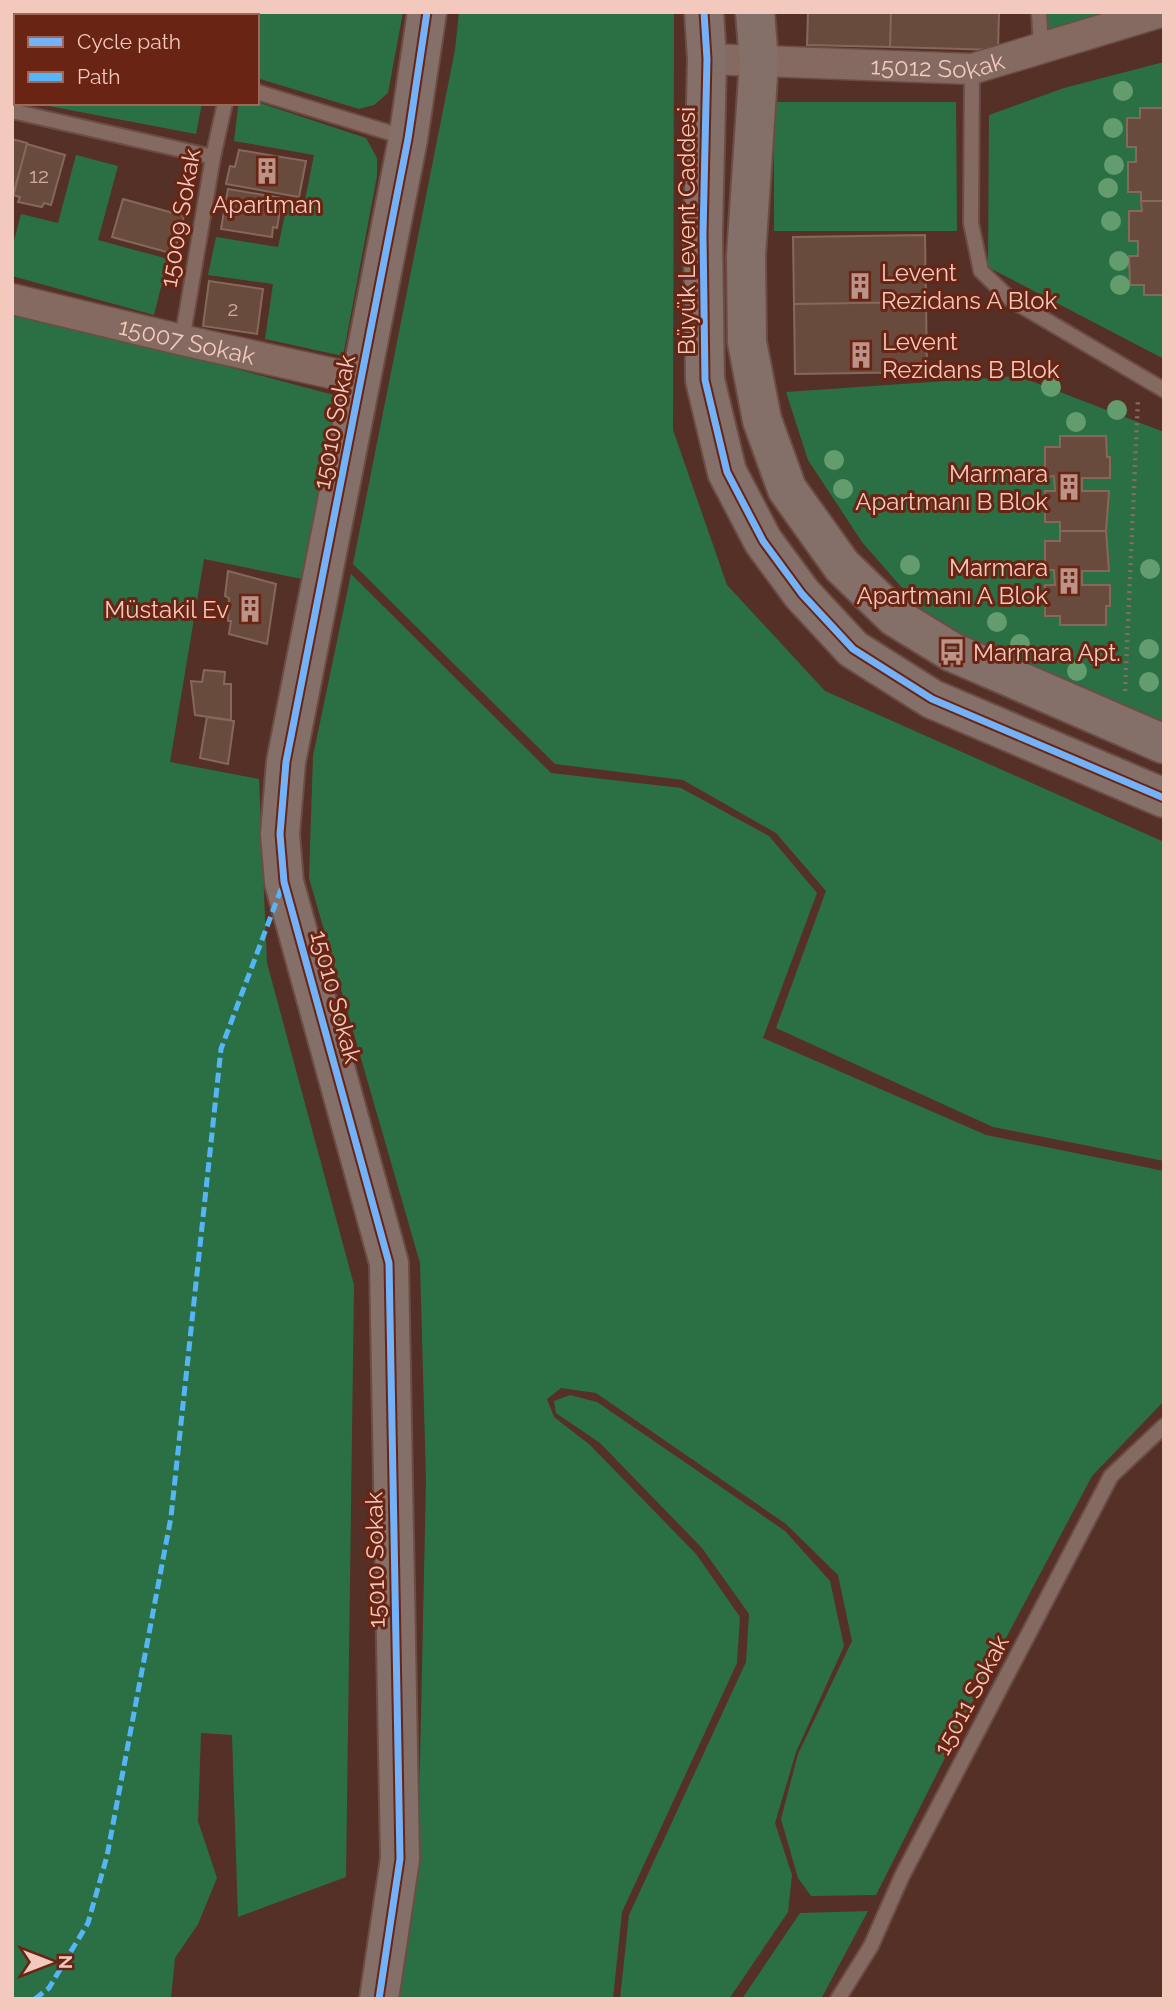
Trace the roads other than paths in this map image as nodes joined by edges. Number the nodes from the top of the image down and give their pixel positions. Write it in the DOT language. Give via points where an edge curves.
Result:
graph roads {
  1 [pos="427,12"];
  2 [pos="705,12"];
  3 [pos="755,12"];
  4 [pos="1039,12"];
  5 [pos="1161,12"];
  6 [pos="1041,49"];
  7 [pos="708,59"];
  8 [pos="759,61"];
  9 [pos="972,69"];
  10 [pos="259,93"];
  11 [pos="225,105"];
  12 [pos="12,111"];
  13 [pos="408,139"];
  14 [pos="213,157"];
  15 [pos="12,299"];
  16 [pos="182,340"];
  17 [pos="362,380"];
  18 [pos="1164,390"];
  19 [pos="1164,744"];
  20 [pos="1164,798"];
  21 [pos="1164,1426"];
  22 [pos="379,1999"];
  23 [pos="838,1999"];
  1 -- 13 [label="street, 15010 Sokak"];
  2 -- 7 [label="street, Büyük Levent Caddesi"];
  3 -- 8 [label="street"];
  4 -- 6 [label="lane"];
  5 -- 6 [label="street, 15012 Sokak"];
  6 -- 9 [label="street, 15012 Sokak"];
  7 -- 8 [label="street, 15012 Sokak"];
  7 -- 20 [label="street, Büyük Levent Caddesi" via="705,380 727,472 763,541 853,649 932,699"];
  8 -- 9 [label="street, 15012 Sokak"];
  8 -- 19 [label="street" via="746,256 747,342 762,420 787,489 842,566 895,617 952,652"];
  9 -- 18 [label="lane" via="971,223 981,271 1010,299"];
  10 -- 13 [label="lane"];
  11 -- 14 [label="lane, 15009 Sokak"];
  12 -- 14 [label="lane"];
  13 -- 17 [label="street, 15010 Sokak"];
  14 -- 16 [label="lane, 15009 Sokak"];
  15 -- 16 [label="street, 15007 Sokak"];
  16 -- 17 [label="street, 15007 Sokak"];
  17 -- 22 [label="street, 15010 Sokak" via="286,762 280,834 284,882 388,1263 400,1859"];
  21 -- 23 [label="lane, 15011 Sokak" via="1111,1476 902,1876 871,1946"];
}
